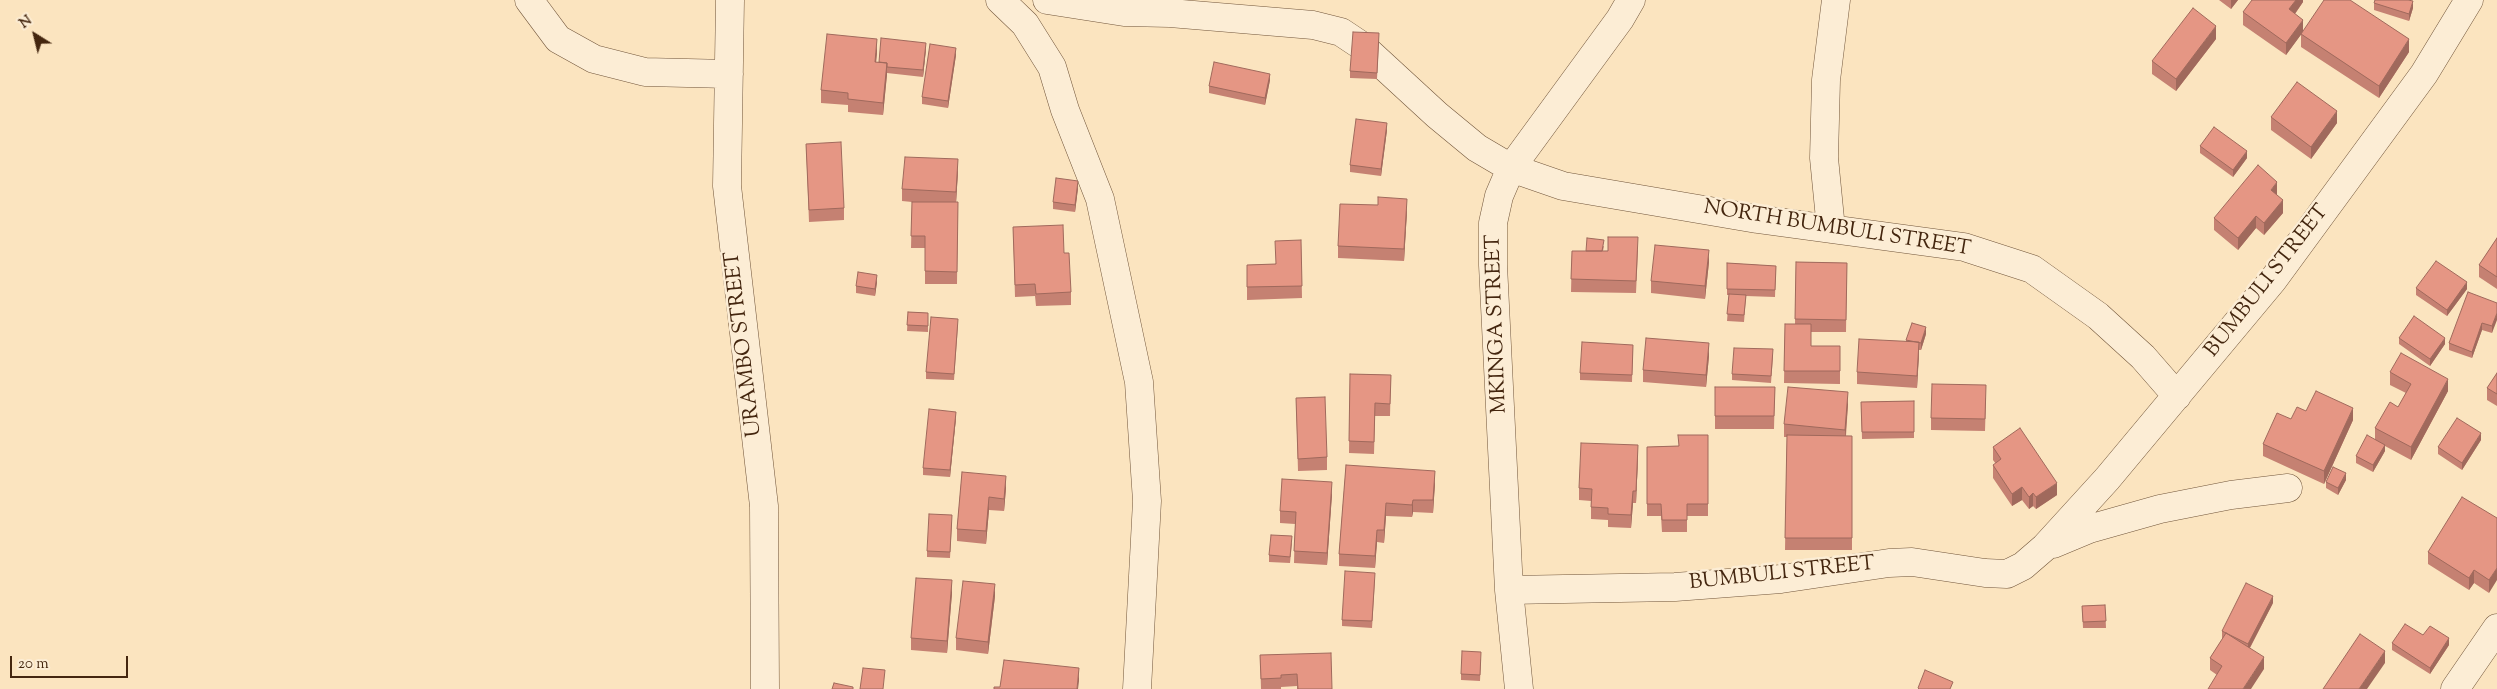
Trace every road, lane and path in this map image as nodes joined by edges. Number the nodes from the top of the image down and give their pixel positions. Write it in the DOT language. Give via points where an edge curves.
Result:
graph roads {
  1 [pos="529,0"];
  2 [pos="730,0"];
  3 [pos="1000,0"];
  4 [pos="1047,0"];
  5 [pos="1631,0"];
  6 [pos="1836,0"];
  7 [pos="2469,0"];
  8 [pos="728,74"];
  9 [pos="1511,168"];
  10 [pos="1831,229"];
  11 [pos="2177,396"];
  12 [pos="2288,488"];
  13 [pos="2044,547"];
  14 [pos="1509,590"];
  15 [pos="2497,628"];
  16 [pos="764,689"];
  17 [pos="1137,689"];
  18 [pos="1519,689"];
  19 [pos="2455,689"];
  1 -- 8 [label="street" via="558,39 594,59 645,72"];
  2 -- 8 [label="street, URAMBO STREET"];
  3 -- 17 [label="street" via="1025,24 1052,67 1100,199 1139,382 1147,501"];
  4 -- 9 [label="street, NORTH BUMBULI STREET" via="1124,12 1313,25 1341,32 1362,46 1470,142"];
  5 -- 9 [label="street, MKINGA STREET"];
  6 -- 10 [label="street" via="1826,80 1824,158"];
  7 -- 11 [label="street, BUMBULI STREET" via="2424,74 2273,280"];
  8 -- 16 [label="street, URAMBO STREET" via="727,186 764,506"];
  9 -- 10 [label="street, NORTH BUMBULI STREET" via="1563,186 1614,196"];
  9 -- 14 [label="street, MKINGA STREET" via="1498,196 1493,265"];
  10 -- 11 [label="street, NORTH BUMBULI STREET" via="1964,247 2032,268 2098,316 2143,357"];
  11 -- 13 [label="street, BUMBULI STREET"];
  12 -- 13 [label="street, BUMBULI STREET" via="2160,509 2089,529"];
  13 -- 14 [label="street, BUMBULI STREET" via="2023,566 2007,574 1912,562 1867,564 1782,578 1675,587"];
  14 -- 18 [label="street, MKINGA STREET"];
  15 -- 19 [label="street"];
}
